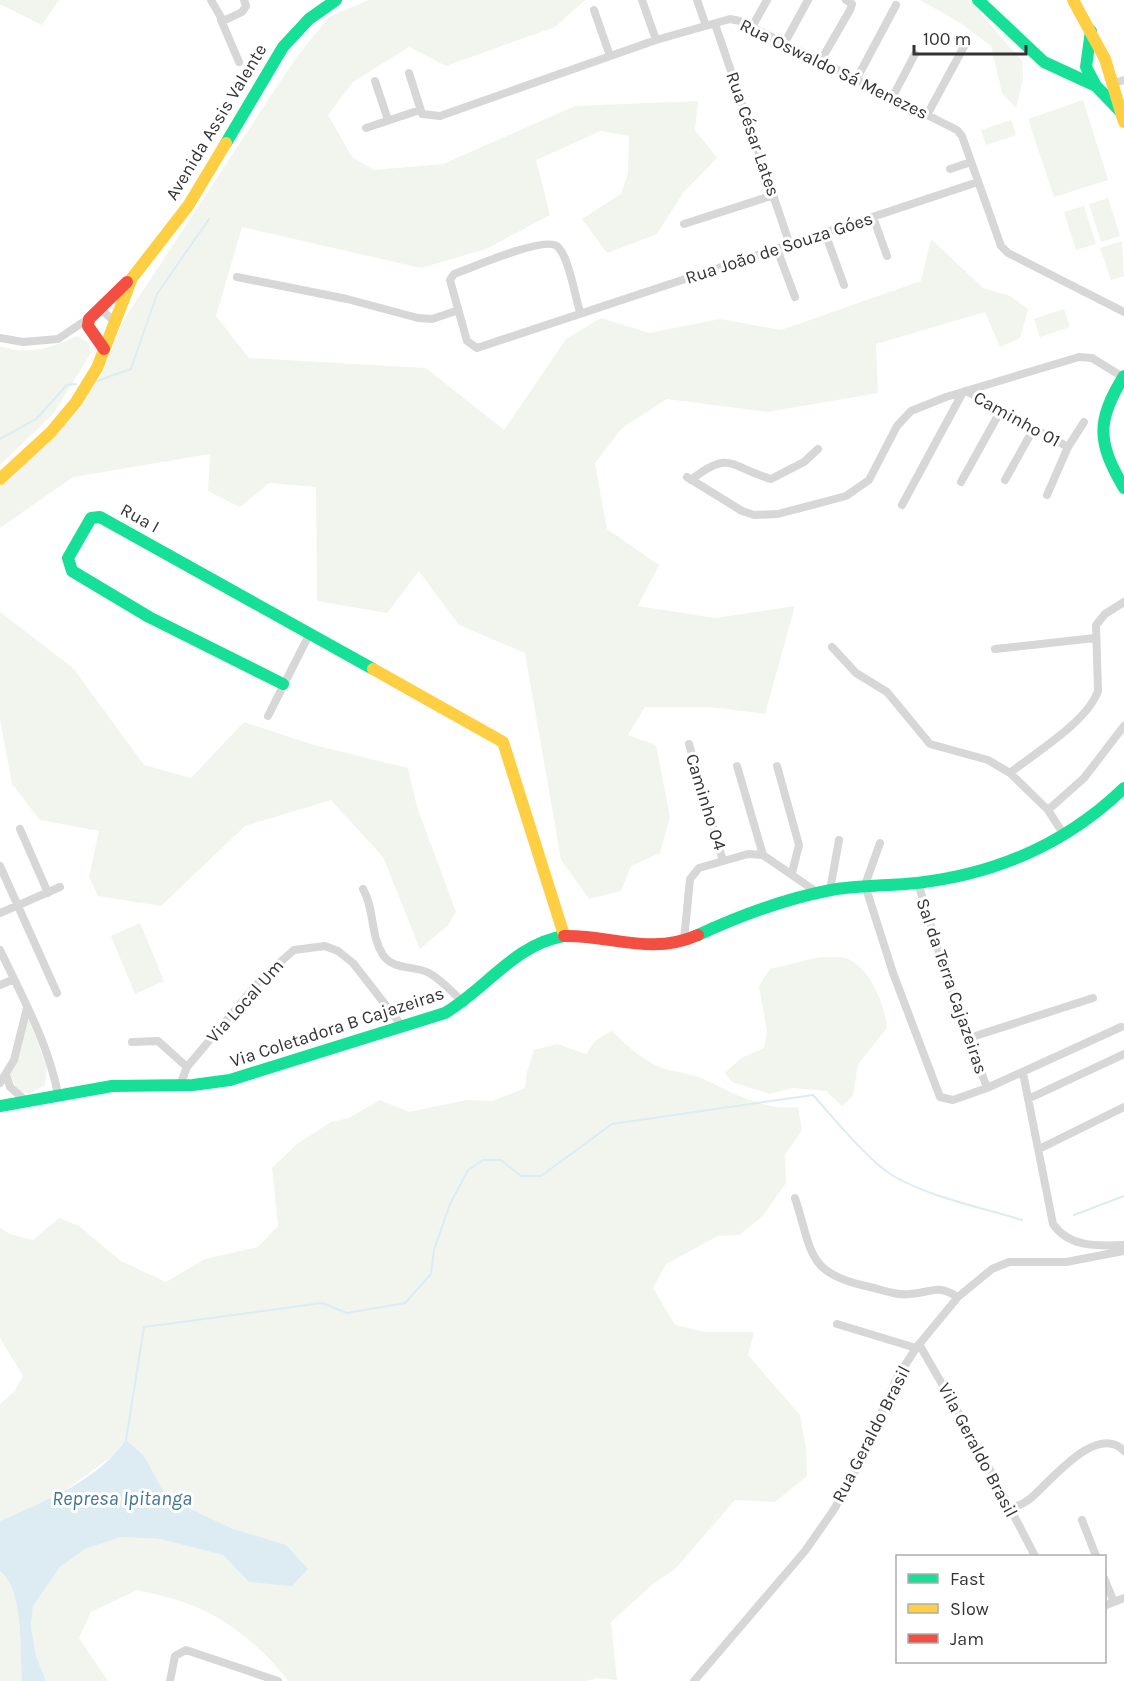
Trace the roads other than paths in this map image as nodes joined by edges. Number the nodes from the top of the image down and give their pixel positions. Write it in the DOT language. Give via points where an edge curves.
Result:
graph roads {
  1 [pos="210,0"];
  2 [pos="244,0"];
  3 [pos="336,0"];
  4 [pos="642,0"];
  5 [pos="697,0"];
  6 [pos="767,0"];
  7 [pos="808,0"];
  8 [pos="846,0"];
  9 [pos="978,0"];
  10 [pos="1073,0"];
  11 [pos="896,5"];
  12 [pos="594,10"];
  13 [pos="219,16"];
  14 [pos="716,24"];
  15 [pos="706,27"];
  16 [pos="752,27"];
  17 [pos="1091,31"];
  18 [pos="656,40"];
  19 [pos="967,41"];
  20 [pos="784,44"];
  21 [pos="915,54"];
  22 [pos="610,56"];
  23 [pos="1105,59"];
  24 [pos="239,62"];
  25 [pos="820,62"];
  26 [pos="1084,62"];
  27 [pos="1058,70"];
  28 [pos="409,73"];
  29 [pos="856,80"];
  30 [pos="375,81"];
  31 [pos="1119,81"];
  32 [pos="1096,86"];
  33 [pos="892,98"];
  34 [pos="420,110"];
  35 [pos="927,115"];
  36 [pos="1122,117"];
  37 [pos="388,120"];
  38 [pos="366,128"];
  39 [pos="971,162"];
  40 [pos="950,169"];
  41 [pos="978,183"];
  42 [pos="774,195"];
  43 [pos="873,217"];
  44 [pos="684,224"];
  45 [pos="825,233"];
  46 [pos="790,245"];
  47 [pos="777,249"];
  48 [pos="887,256"];
  49 [pos="237,277"];
  50 [pos="132,278"];
  51 [pos="844,285"];
  52 [pos="795,297"];
  53 [pos="456,311"];
  54 [pos="580,312"];
  55 [pos="1124,312"];
  56 [pos="92,314"];
  57 [pos="113,326"];
  58 [pos="90,330"];
  59 [pos="69,333"];
  60 [pos="0,338"];
  61 [pos="104,349"];
  62 [pos="1124,376"];
  63 [pos="965,391"];
  64 [pos="1000,410"];
  65 [pos="1084,422"];
  66 [pos="1034,428"];
  67 [pos="1068,447"];
  68 [pos="818,449"];
  69 [pos="0,479"];
  70 [pos="1005,480"];
  71 [pos="961,482"];
  72 [pos="1124,488"];
  73 [pos="1047,495"];
  74 [pos="902,505"];
  75 [pos="1124,602"];
  76 [pos="309,635"];
  77 [pos="1095,638"];
  78 [pos="832,647"];
  79 [pos="995,649"];
  80 [pos="283,684"];
  81 [pos="268,716"];
  82 [pos="1124,726"];
  83 [pos="689,744"];
  84 [pos="737,766"];
  85 [pos="777,766"];
  86 [pos="1010,773"];
  87 [pos="1124,788"];
  88 [pos="1048,810"];
  89 [pos="20,829"];
  90 [pos="1064,835"];
  91 [pos="839,840"];
  92 [pos="880,843"];
  93 [pos="763,855"];
  94 [pos="723,861"];
  95 [pos="0,866"];
  96 [pos="792,873"];
  97 [pos="918,883"];
  98 [pos="865,885"];
  99 [pos="60,887"];
  100 [pos="363,889"];
  101 [pos="824,891"];
  102 [pos="48,892"];
  103 [pos="18,906"];
  104 [pos="0,913"];
  105 [pos="564,935"];
  106 [pos="684,940"];
  107 [pos="0,950"];
  108 [pos="14,979"];
  109 [pos="0,985"];
  110 [pos="57,993"];
  111 [pos="1093,998"];
  112 [pos="464,1003"];
  113 [pos="27,1008"];
  114 [pos="402,1026"];
  115 [pos="1121,1027"];
  116 [pos="969,1038"];
  117 [pos="132,1042"];
  118 [pos="1124,1054"];
  119 [pos="187,1067"];
  120 [pos="3,1073"];
  121 [pos="1023,1073"];
  122 [pos="0,1083"];
  123 [pos="180,1085"];
  124 [pos="987,1088"];
  125 [pos="58,1094"];
  126 [pos="1029,1099"];
  127 [pos="24,1100"];
  128 [pos="0,1106"];
  129 [pos="1124,1107"];
  130 [pos="1039,1149"];
  131 [pos="795,1198"];
  132 [pos="1124,1245"];
  133 [pos="1124,1251"];
  134 [pos="958,1297"];
  135 [pos="837,1324"];
  136 [pos="918,1346"];
  137 [pos="1124,1451"];
  138 [pos="1010,1509"];
  139 [pos="1082,1520"];
  140 [pos="1034,1555"];
  141 [pos="1095,1555"];
  142 [pos="1106,1583"];
  143 [pos="1124,1598"];
  144 [pos="1114,1602"];
  145 [pos="1106,1605"];
  146 [pos="170,1681"];
  147 [pos="278,1681"];
  148 [pos="694,1681"];
  1 -- 13 [label="street"];
  2 -- 13 [label="street" via="244,11"];
  3 -- 50 [label="main road, Avenida Assis Valente" via="309,19 283,47 188,207"];
  4 -- 18 [label="street"];
  5 -- 15 [label="street"];
  6 -- 16 [label="street"];
  7 -- 20 [label="street"];
  8 -- 25 [label="street" via="852,7"];
  9 -- 27 [label="main road" via="1032,52"];
  10 -- 17 [label="main road"];
  11 -- 29 [label="street"];
  12 -- 22 [label="street"];
  13 -- 24 [label="street"];
  14 -- 15 [label="street, Rua Oswaldo Sá Menezes"];
  14 -- 16 [label="street, Rua Oswaldo Sá Menezes" via="730,19"];
  14 -- 42 [label="street, Rua César Lates"];
  15 -- 18 [label="street, Rua Oswaldo Sá Menezes"];
  16 -- 20 [label="street, Rua Oswaldo Sá Menezes"];
  17 -- 23 [label="main road"];
  17 -- 26 [label="main road"];
  18 -- 22 [label="street, Rua Oswaldo Sá Menezes"];
  19 -- 35 [label="street"];
  20 -- 25 [label="street, Rua Oswaldo Sá Menezes"];
  21 -- 33 [label="street"];
  22 -- 34 [label="street, Rua Oswaldo Sá Menezes" via="458,111 425,116"];
  23 -- 26 [label="main road"];
  23 -- 31 [label="main road"];
  25 -- 29 [label="street, Rua Oswaldo Sá Menezes"];
  26 -- 27 [label="main road"];
  26 -- 32 [label="main road"];
  27 -- 32 [label="main road"];
  28 -- 34 [label="street"];
  29 -- 33 [label="street, Rua Oswaldo Sá Menezes"];
  30 -- 37 [label="street"];
  31 -- 32 [label="main road"];
  31 -- 36 [label="main road"];
  32 -- 36 [label="main road"];
  33 -- 35 [label="street, Rua Oswaldo Sá Menezes"];
  34 -- 37 [label="street"];
  35 -- 39 [label="street, Rua Oswaldo Sá Menezes" via="957,130"];
  37 -- 38 [label="street"];
  39 -- 40 [label="street"];
  39 -- 41 [label="street, Rua Oswaldo Sá Menezes"];
  41 -- 43 [label="street, Rua João de Souza Góes"];
  41 -- 55 [label="street, Rua Oswaldo Sá Menezes" via="998,242 1008,253"];
  42 -- 44 [label="street"];
  42 -- 46 [label="street, Rua César Lates"];
  43 -- 45 [label="street, Rua João de Souza Góes"];
  43 -- 48 [label="street"];
  45 -- 46 [label="street, Rua João de Souza Góes"];
  45 -- 51 [label="street"];
  46 -- 47 [label="street, Rua João de Souza Góes"];
  47 -- 52 [label="street"];
  47 -- 54 [label="street, Rua João de Souza Góes"];
  49 -- 53 [label="street" via="418,318 432,319"];
  50 -- 56 [label="main road"];
  50 -- 57 [label="main road, Avenida Assis Valente"];
  53 -- 54 [label="street, Rua João de Souza Góes" via="467,341 477,348"];
  53 -- 54 [label="street, Rua João de Souza Góes" via="450,285 454,274 552,243 562,253"];
  56 -- 57 [label="street" via="103,311"];
  56 -- 58 [label="main road"];
  56 -- 59 [label="street"];
  57 -- 58 [label="street" via="99,333"];
  57 -- 61 [label="main road, Avenida Assis Valente"];
  58 -- 59 [label="street"];
  58 -- 61 [label="main road"];
  59 -- 60 [label="street" via="50,341"];
  61 -- 69 [label="main road, Avenida Assis Valente" via="97,368 70,409"];
  62 -- 63 [label="street" via="1092,358 1079,357"];
  62 -- 72 [label="main road" via="1106,403 1102,429 1104,450"];
  63 -- 64 [label="street, Caminho 01"];
  63 -- 68 [label="street" via="911,411 897,426 869,480 846,496 765,516 742,511 689,478 716,462 726,461 771,479 804,462"];
  63 -- 74 [label="street"];
  64 -- 66 [label="street, Caminho 01"];
  64 -- 71 [label="street"];
  65 -- 67 [label="street"];
  66 -- 67 [label="street, Caminho 01"];
  66 -- 70 [label="street"];
  67 -- 73 [label="street"];
  75 -- 77 [label="street" via="1099,620"];
  76 -- 80 [label="street"];
  76 -- 80 [label="main road, Rua I" via="100,517 87,523 68,558 72,571 148,617"];
  76 -- 105 [label="main road, Rua I" via="505,745"];
  77 -- 79 [label="street"];
  77 -- 86 [label="street" via="1095,699 1078,719"];
  78 -- 86 [label="street" via="856,673 887,692 930,744 982,758"];
  80 -- 81 [label="street"];
  82 -- 88 [label="street" via="1084,778"];
  83 -- 94 [label="street, Caminho 04"];
  84 -- 93 [label="street"];
  85 -- 96 [label="street" via="799,845"];
  86 -- 88 [label="street"];
  87 -- 90 [label="main road, Via Coletadora B Cajazeiras" via="1090,819"];
  88 -- 90 [label="street"];
  89 -- 102 [label="street"];
  90 -- 97 [label="main road, Via Coletadora B Cajazeiras" via="1018,858"];
  91 -- 101 [label="street"];
  92 -- 98 [label="street"];
  93 -- 94 [label="street" via="748,854"];
  93 -- 96 [label="street"];
  94 -- 106 [label="street" via="699,868 690,879"];
  95 -- 103 [label="street"];
  96 -- 101 [label="street"];
  97 -- 98 [label="main road, Via Coletadora B Cajazeiras"];
  97 -- 116 [label="street, Sal da Terra Cajazeiras"];
  98 -- 101 [label="main road, Via Coletadora B Cajazeiras"];
  98 -- 124 [label="street" via="935,1089 940,1097 953,1100"];
  99 -- 102 [label="street"];
  100 -- 112 [label="street" via="383,955 391,963 426,971"];
  101 -- 106 [label="main road, Via Coletadora B Cajazeiras" via="736,916"];
  102 -- 103 [label="street"];
  103 -- 104 [label="street"];
  103 -- 110 [label="street"];
  105 -- 106 [label="main road, Via Coletadora B Cajazeiras" via="653,946"];
  105 -- 112 [label="main road, Via Coletadora B Cajazeiras" via="525,950"];
  107 -- 108 [label="street"];
  108 -- 109 [label="street"];
  108 -- 113 [label="street"];
  111 -- 116 [label="street"];
  112 -- 114 [label="main road, Via Coletadora B Cajazeiras"];
  113 -- 120 [label="street" via="14,1060"];
  113 -- 125 [label="street"];
  114 -- 119 [label="street, Via Local Um" via="353,963 325,946 310,946 294,950 274,965"];
  114 -- 123 [label="main road, Via Coletadora B Cajazeiras" via="230,1080"];
  115 -- 121 [label="street"];
  116 -- 124 [label="street, Sal da Terra Cajazeiras"];
  117 -- 119 [label="street" via="158,1041"];
  118 -- 126 [label="street"];
  119 -- 123 [label="street, Via Local Um"];
  120 -- 122 [label="street"];
  120 -- 127 [label="street" via="10,1087"];
  121 -- 124 [label="street"];
  121 -- 126 [label="street"];
  123 -- 125 [label="main road, Via Coletadora B Cajazeiras" via="128,1084"];
  125 -- 127 [label="main road, Via Coletadora B Cajazeiras"];
  126 -- 130 [label="street"];
  127 -- 128 [label="main road, Via Coletadora B Cajazeiras"];
  129 -- 130 [label="street"];
  130 -- 132 [label="street" via="1050,1215 1057,1230 1086,1244"];
  131 -- 134 [label="street" via="816,1262 828,1274 849,1284 903,1294 938,1287"];
  133 -- 134 [label="street, Rua Geraldo Brasil" via="1066,1262 1009,1262 992,1269"];
  134 -- 136 [label="street, Rua Geraldo Brasil"];
  135 -- 136 [label="street"];
  136 -- 138 [label="street, Vila Geraldo Brasil"];
  136 -- 148 [label="street, Rua Geraldo Brasil" via="886,1397 833,1511 805,1551"];
  137 -- 138 [label="street" via="1116,1443 1096,1446 1063,1464 1030,1499"];
  138 -- 140 [label="street, Vila Geraldo Brasil"];
  139 -- 141 [label="street"];
  142 -- 144 [label="street"];
  143 -- 144 [label="street"];
  144 -- 145 [label="street"];
  146 -- 147 [label="street" via="175,1656 186,1650"];
}
